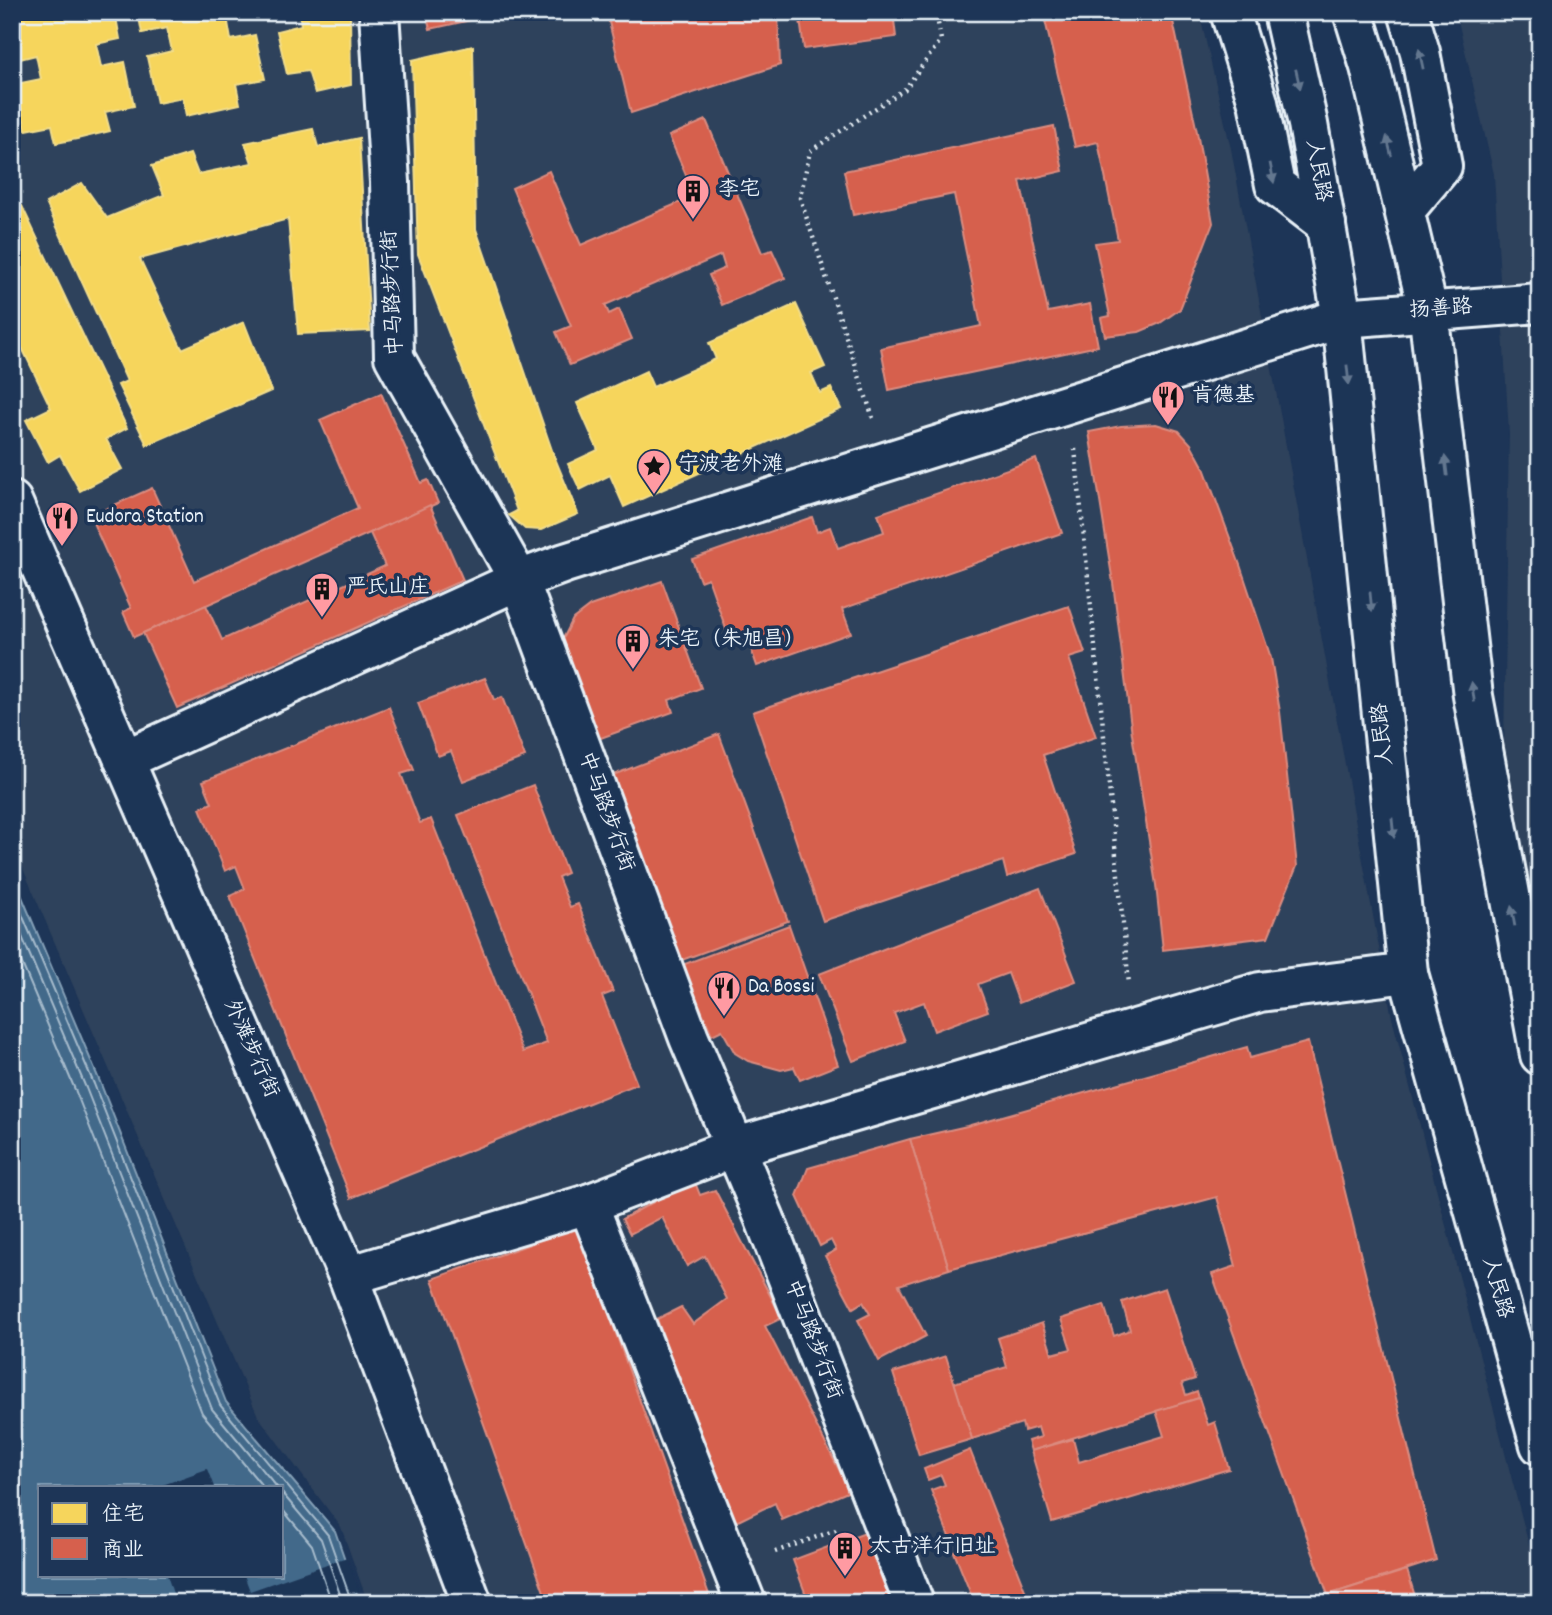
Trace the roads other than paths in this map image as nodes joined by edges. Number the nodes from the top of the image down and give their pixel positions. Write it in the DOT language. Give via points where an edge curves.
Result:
graph roads {
  1 [pos="379,12"];
  2 [pos="1230,12"];
  3 [pos="1283,12"];
  4 [pos="1353,12"];
  5 [pos="1408,12"];
  6 [pos="1405,210"];
  7 [pos="1326,224"];
  8 [pos="1540,303"];
  9 [pos="1428,310"];
  10 [pos="1342,318"];
  11 [pos="12,501"];
  12 [pos="519,580"];
  13 [pos="124,760"];
  14 [pos="1408,973"];
  15 [pos="1538,1043"];
  16 [pos="733,1148"];
  17 [pos="587,1204"];
  18 [pos="348,1276"];
  19 [pos="1540,1445"];
  20 [pos="472,1603"];
  21 [pos="746,1603"];
  22 [pos="914,1603"];
  1 -- 12 [label="street, 中马路步行街" via="390,181 394,357"];
  2 -- 7 [label="street, one-way" via="1258,102 1275,185"];
  3 -- 7 [label="street, 人民路, one-way"];
  6 -- 4 [label="street, one-way"];
  6 -- 5 [label="street, one-way" via="1442,166"];
  6 -- 9 [label="street"];
  7 -- 10 [label="street, 人民路"];
  8 -- 9 [label="street, 扬善路"];
  9 -- 10 [label="street, 扬善路"];
  15 -- 9 [label="street, one-way" via="1473,696"];
  10 -- 12 [label="street, 扬善路"];
  10 -- 14 [label="street, 人民路, one-way"];
  11 -- 13 [label="street, 外滩步行街"];
  12 -- 13 [label="street, 扬善路"];
  12 -- 16 [label="street, 中马路步行街"];
  13 -- 18 [label="street, 外滩步行街"];
  14 -- 16 [label="street" via="1260,992"];
  14 -- 19 [label="street, 人民路"];
  16 -- 17 [label="street"];
  16 -- 22 [label="street, 中马路步行街"];
  17 -- 18 [label="street"];
  17 -- 21 [label="street"];
  18 -- 20 [label="street, 外滩步行街"];
}
